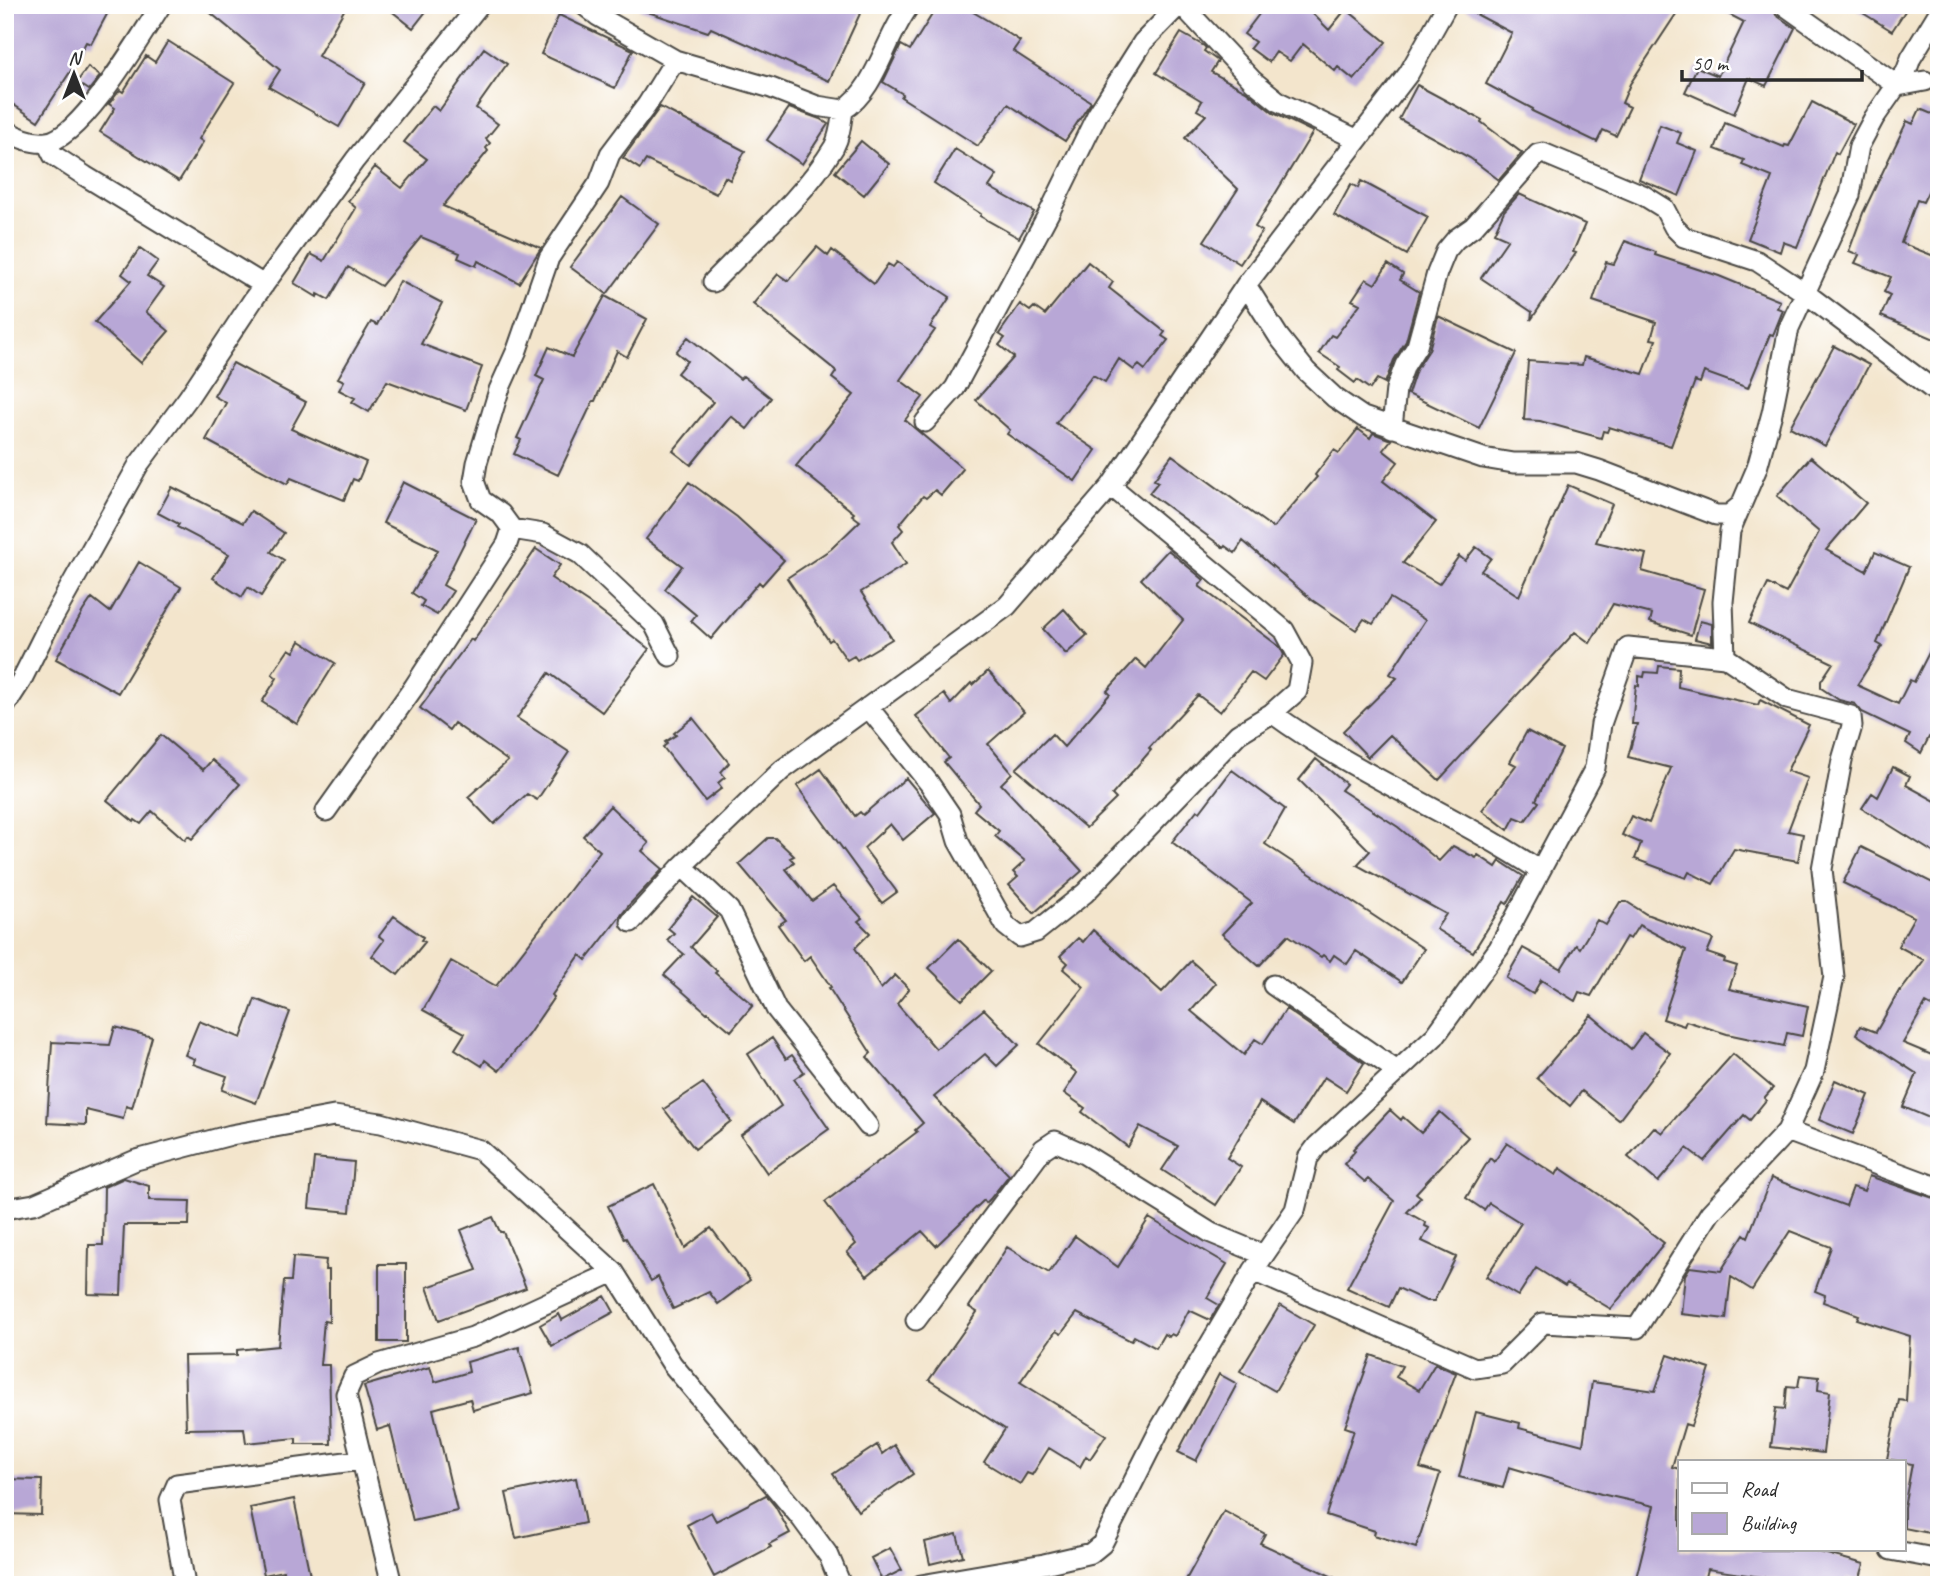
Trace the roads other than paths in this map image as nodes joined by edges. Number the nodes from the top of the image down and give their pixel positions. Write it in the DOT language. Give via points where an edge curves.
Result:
graph roads {
  1 [pos="160,5"];
  2 [pos="479,5"];
  3 [pos="584,5"];
  4 [pos="910,5"];
  5 [pos="1180,5"];
  6 [pos="1447,5"];
  7 [pos="1784,5"];
  8 [pos="1939,12"];
  9 [pos="1911,58"];
  10 [pos="675,60"];
  11 [pos="1932,84"];
  12 [pos="1898,86"];
  13 [pos="843,110"];
  14 [pos="5,130"];
  15 [pos="1356,139"];
  16 [pos="47,142"];
  17 [pos="713,282"];
  18 [pos="264,285"];
  19 [pos="1246,285"];
  20 [pos="1804,292"];
  21 [pos="1939,394"];
  22 [pos="925,422"];
  23 [pos="1392,428"];
  24 [pos="1111,486"];
  25 [pos="1741,505"];
  26 [pos="1716,515"];
  27 [pos="512,529"];
  28 [pos="1730,531"];
  29 [pos="670,656"];
  30 [pos="1726,657"];
  31 [pos="5,706"];
  32 [pos="868,707"];
  33 [pos="1272,713"];
  34 [pos="326,811"];
  35 [pos="682,866"];
  36 [pos="1539,870"];
  37 [pos="631,922"];
  38 [pos="1273,985"];
  39 [pos="1397,1072"];
  40 [pos="868,1126"];
  41 [pos="1787,1131"];
  42 [pos="1939,1188"];
  43 [pos="5,1209"];
  44 [pos="1264,1255"];
  45 [pos="1253,1271"];
  46 [pos="614,1272"];
  47 [pos="916,1321"];
  48 [pos="362,1460"];
  49 [pos="1902,1552"];
  50 [pos="1939,1559"];
  51 [pos="185,1585"];
  52 [pos="392,1585"];
  53 [pos="841,1585"];
  54 [pos="920,1585"];
  1 -- 16 [label="street" via="126,60 74,128"];
  2 -- 18 [label="street" via="355,160"];
  3 -- 10 [label="street"];
  4 -- 13 [label="street" via="863,94"];
  5 -- 15 [label="street" via="1279,102"];
  5 -- 22 [label="street" via="1143,43 1097,115 956,388"];
  6 -- 15 [label="street" via="1409,73"];
  7 -- 12 [label="street"];
  8 -- 9 [label="street"];
  9 -- 11 [label="street"];
  9 -- 12 [label="street"];
  10 -- 13 [label="street" via="817,106"];
  10 -- 27 [label="street" via="610,155 598,183 549,258 499,390 474,481 481,500"];
  11 -- 12 [label="street"];
  12 -- 20 [label="street" via="1859,146 1850,195"];
  13 -- 17 [label="street" via="835,146 803,189"];
  14 -- 16 [label="street"];
  15 -- 19 [label="street"];
  16 -- 18 [label="street" via="53,155"];
  18 -- 31 [label="street" via="139,464"];
  19 -- 23 [label="street" via="1306,371 1363,417"];
  19 -- 24 [label="street"];
  20 -- 21 [label="street"];
  20 -- 23 [label="street" via="1757,261 1684,237 1664,208 1643,195 1543,153 1446,251 1417,346 1396,389"];
  20 -- 25 [label="street" via="1783,349 1757,468"];
  23 -- 26 [label="street" via="1483,458 1576,463"];
  24 -- 32 [label="street" via="1007,606"];
  24 -- 33 [label="street" via="1284,630 1302,663 1297,691"];
  25 -- 26 [label="street" via="1729,515"];
  25 -- 28 [label="street"];
  26 -- 28 [label="street"];
  27 -- 29 [label="street" via="544,534 580,554 654,624"];
  27 -- 34 [label="street" via="507,544 414,687"];
  28 -- 30 [label="street" via="1723,602"];
  30 -- 36 [label="street" via="1628,646 1601,724 1595,768"];
  30 -- 41 [label="street" via="1787,699 1851,716 1822,869 1834,977 1814,1072"];
  32 -- 33 [label="street" via="950,814 958,841 999,914 1020,937 1036,932 1086,893 1238,734"];
  32 -- 35 [label="street" via="782,770"];
  33 -- 36 [label="street" via="1307,739"];
  35 -- 37 [label="street"];
  35 -- 40 [label="street" via="729,910 776,1009"];
  36 -- 39 [label="street" via="1499,948 1465,997 1435,1036"];
  38 -- 39 [label="street"];
  39 -- 44 [label="street" via="1308,1158 1295,1210"];
  41 -- 42 [label="street"];
  41 -- 45 [label="street" via="1710,1213 1637,1328 1543,1323 1502,1364 1475,1368"];
  43 -- 46 [label="street" via="34,1205 136,1160 231,1135 334,1116 381,1123 480,1150"];
  44 -- 45 [label="street"];
  44 -- 47 [label="street" via="1211,1233 1055,1141 1044,1149"];
  45 -- 54 [label="street" via="1161,1427 1102,1544 1091,1553 1044,1564"];
  46 -- 48 [label="street" via="473,1337 379,1364 354,1377 346,1394"];
  46 -- 53 [label="street" via="672,1364 829,1556"];
  48 -- 51 [label="street" via="177,1485 170,1500"];
  48 -- 52 [label="street"];
  49 -- 50 [label="street"];
}
